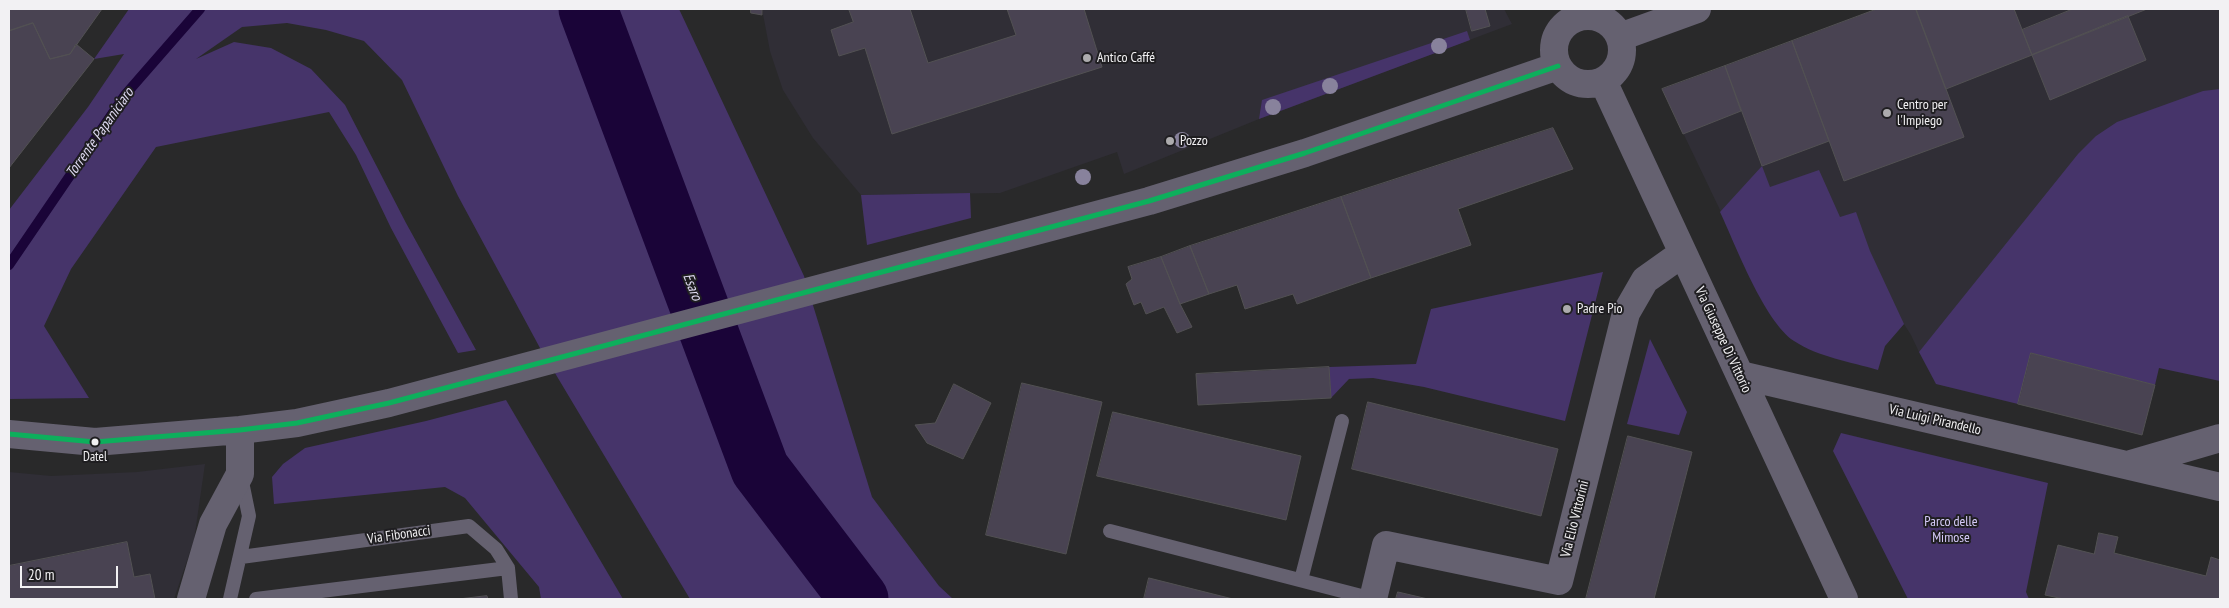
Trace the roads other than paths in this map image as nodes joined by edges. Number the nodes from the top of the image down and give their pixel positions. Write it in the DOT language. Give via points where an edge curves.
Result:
graph roads {
  1 [pos="1696,9"];
  2 [pos="1572,14"];
  3 [pos="1620,37"];
  4 [pos="1558,66"];
  5 [pos="1603,82"];
  6 [pos="1683,253"];
  7 [pos="1740,375"];
  8 [pos="1342,421"];
  9 [pos="240,430"];
  10 [pos="9,434"];
  11 [pos="2220,438"];
  12 [pos="2130,464"];
  13 [pos="240,474"];
  14 [pos="2220,487"];
  15 [pos="1110,532"];
  16 [pos="241,557"];
  17 [pos="508,568"];
  18 [pos="1301,580"];
  19 [pos="191,599"];
  20 [pos="230,599"];
  21 [pos="256,599"];
  22 [pos="511,599"];
  23 [pos="1373,599"];
  24 [pos="1844,599"];
  1 -- 3 [label="street"];
  2 -- 3 [label="street" via="1596,16 1611,24"];
  2 -- 4 [label="street" via="1554,44"];
  3 -- 5 [label="street" via="1622,58 1618,68"];
  4 -- 5 [label="street" via="1573,81 1583,84"];
  4 -- 9 [label="street" via="1149,201 462,385 306,421"];
  5 -- 6 [label="street, Via Giuseppe Di Vittorio"];
  6 -- 7 [label="street, Via Giuseppe Di Vittorio"];
  6 -- 23 [label="street, Via Elio Vittorini" via="1646,280 1626,313 1559,581 1386,545"];
  7 -- 12 [label="street, Via Luigi Pirandello"];
  7 -- 24 [label="street, Via Giuseppe Di Vittorio"];
  8 -- 18 [label="lane"];
  9 -- 10 [label="street" via="95,442"];
  9 -- 13 [label="street"];
  11 -- 12 [label="street, Via Luigi Pirandello"];
  12 -- 14 [label="street, Via Luigi Pirandello"];
  13 -- 16 [label="lane" via="249,516"];
  13 -- 19 [label="street" via="213,524"];
  15 -- 18 [label="lane"];
  16 -- 17 [label="lane, Via Fibonacci" via="469,526 496,549"];
  16 -- 20 [label="lane"];
  17 -- 21 [label="lane"];
  17 -- 22 [label="lane, Via Fibonacci"];
  18 -- 23 [label="lane"];
}
